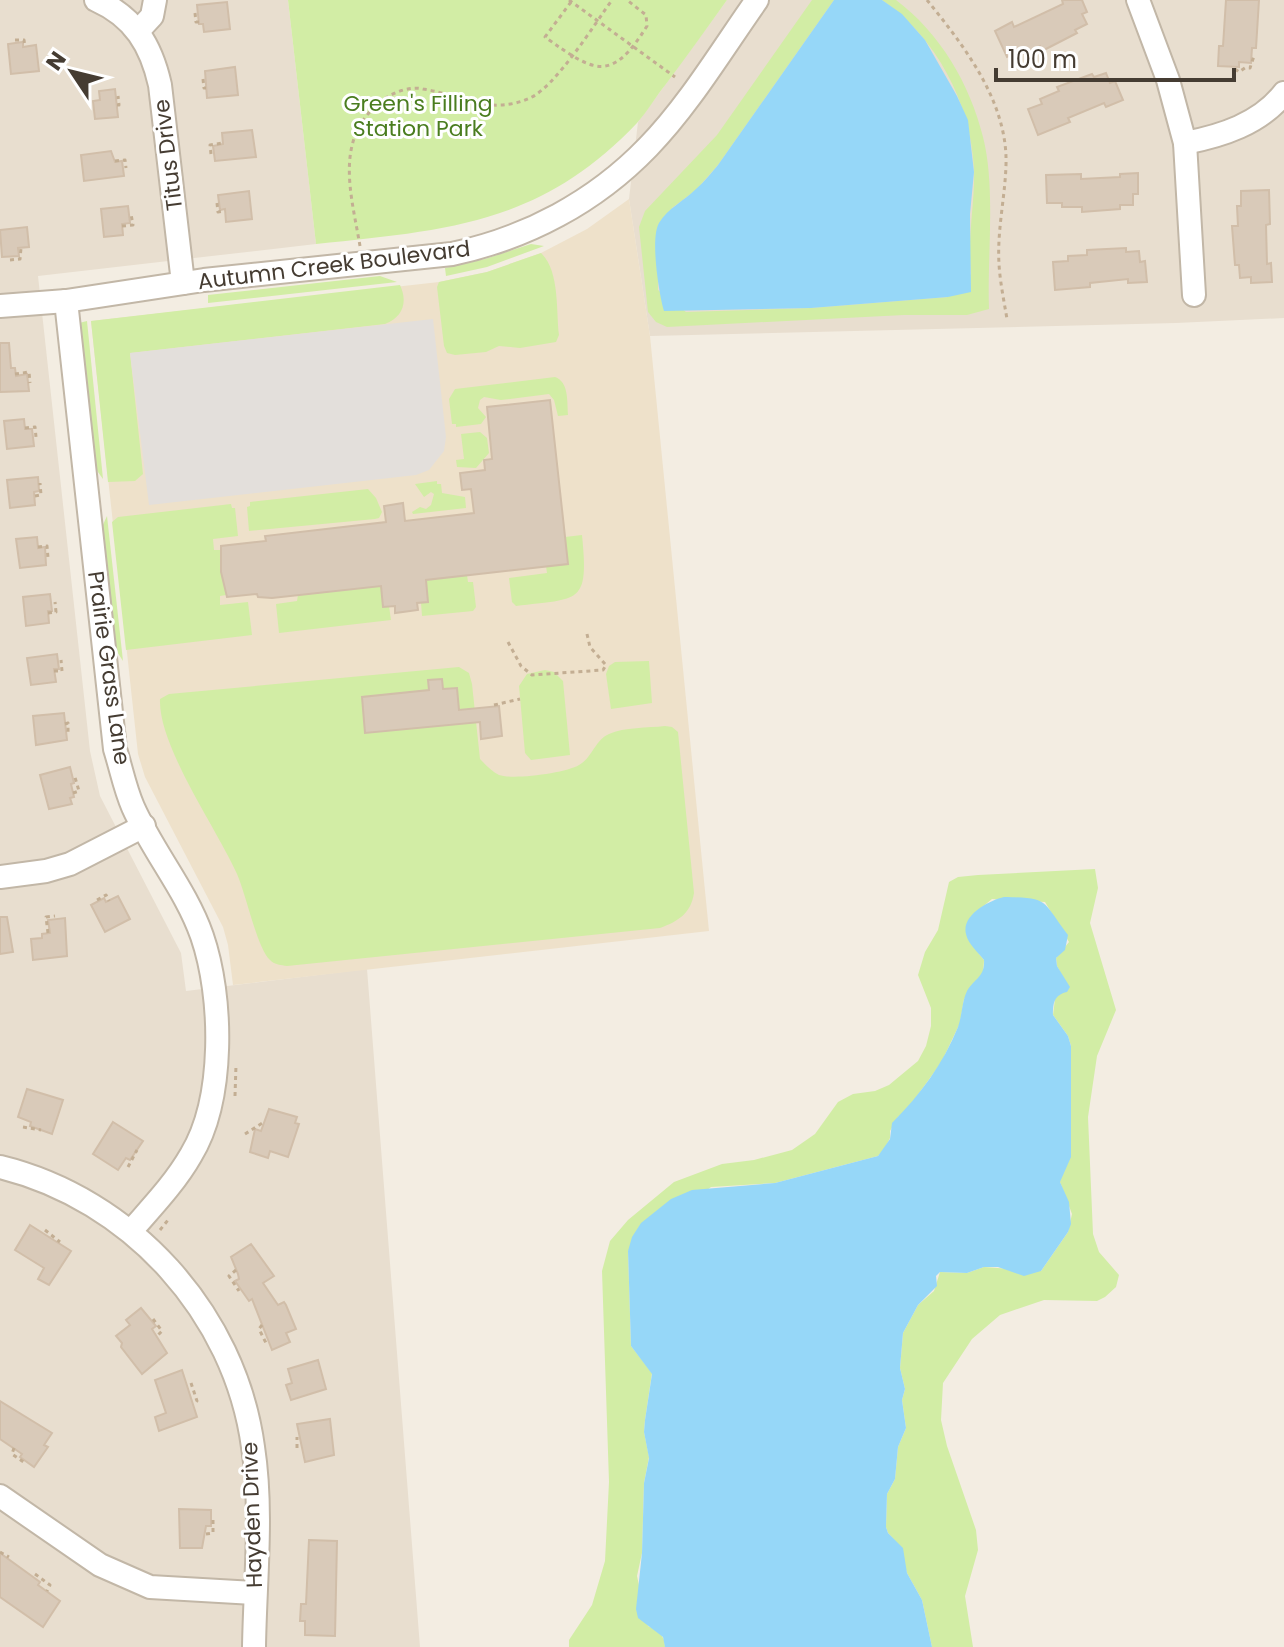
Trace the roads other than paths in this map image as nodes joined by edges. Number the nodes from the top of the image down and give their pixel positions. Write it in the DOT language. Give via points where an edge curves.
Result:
graph roads {
  1 [pos="155,0"];
  2 [pos="757,0"];
  3 [pos="1138,0"];
  4 [pos="101,1"];
  5 [pos="139,30"];
  6 [pos="1284,93"];
  7 [pos="1185,143"];
  8 [pos="183,283"];
  9 [pos="1194,295"];
  10 [pos="66,301"];
  11 [pos="0,306"];
  12 [pos="144,826"];
  13 [pos="0,877"];
  14 [pos="0,1167"];
  15 [pos="131,1231"];
  16 [pos="0,1496"];
  17 [pos="254,1593"];
  18 [pos="254,1647"];
  1 -- 5 [label="street" via="152,16"];
  2 -- 8 [label="street, Autumn Creek Boulevard" via="649,147 596,192 532,230 452,254"];
  3 -- 7 [label="street"];
  4 -- 5 [label="street, Titus Drive"];
  5 -- 8 [label="street, Titus Drive" via="160,85"];
  6 -- 7 [label="street" via="1249,123"];
  7 -- 9 [label="street"];
  8 -- 10 [label="street, Autumn Creek Boulevard"];
  10 -- 11 [label="street, Autumn Creek Boulevard"];
  10 -- 12 [label="street, Prairie Grass Lane" via="115,749"];
  12 -- 13 [label="street" via="70,864"];
  12 -- 15 [label="street, Prairie Grass Lane" via="202,935 215,1005 217,1061 212,1101 193,1153"];
  14 -- 15 [label="street, Hayden Drive" via="67,1192"];
  15 -- 17 [label="street, Hayden Drive" via="194,1297 237,1380 253,1445"];
  16 -- 17 [label="street" via="100,1565 150,1587"];
  17 -- 18 [label="street, Hayden Drive"];
}
